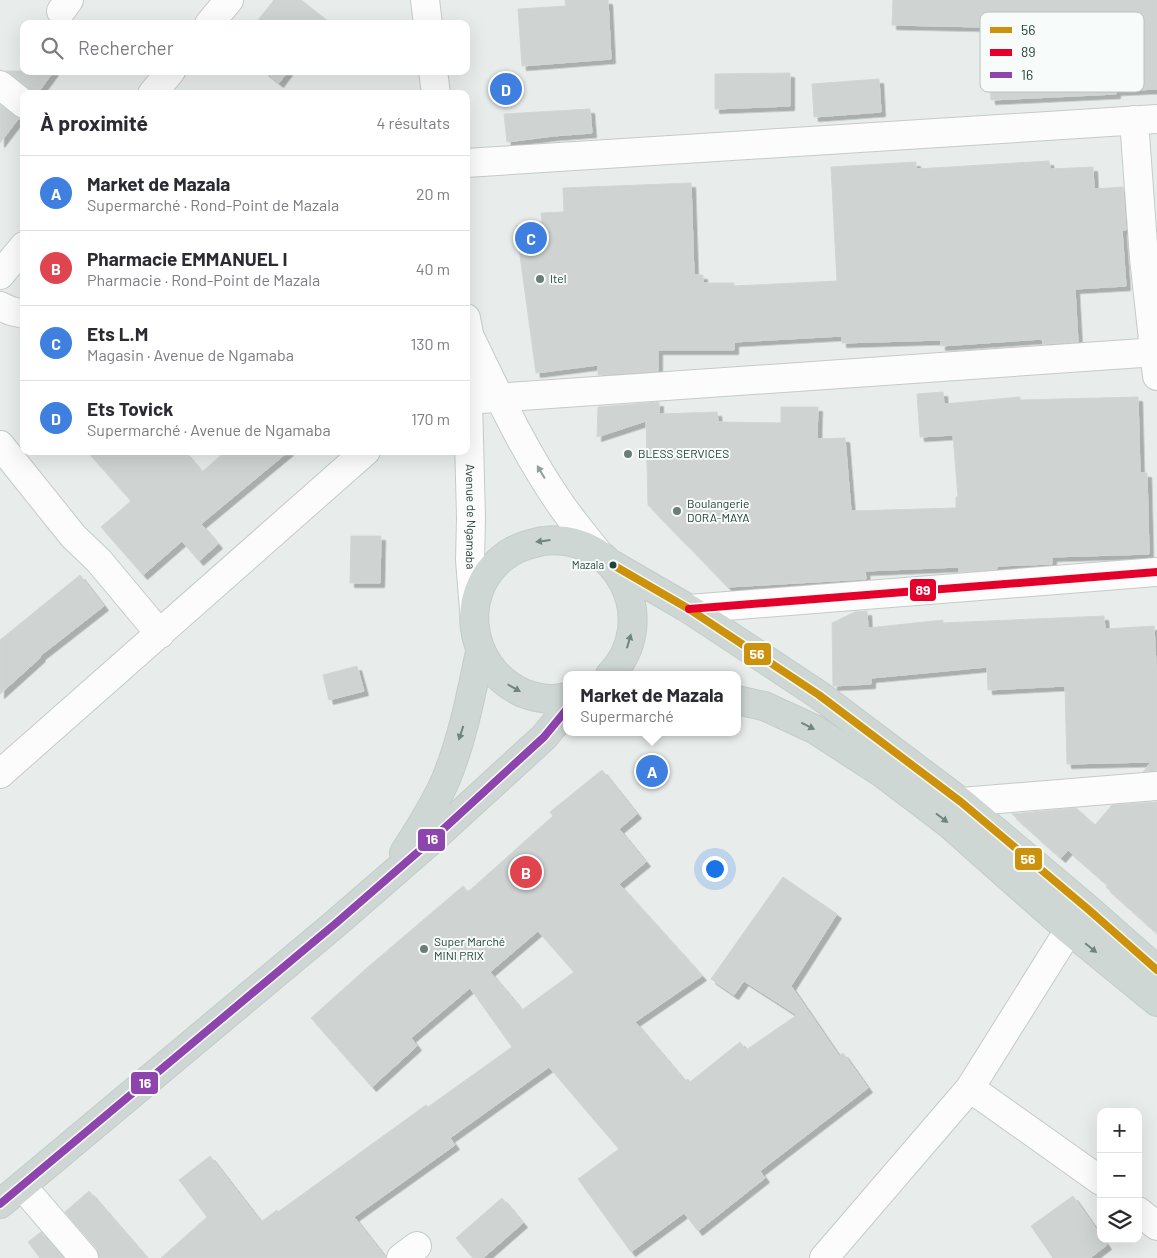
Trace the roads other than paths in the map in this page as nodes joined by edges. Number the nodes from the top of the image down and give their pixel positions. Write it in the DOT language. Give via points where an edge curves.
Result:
graph roads {
  1 [pos="229,0"];
  2 [pos="426,0"];
  3 [pos="212,20"];
  4 [pos="428,20"];
  5 [pos="434,75"];
  6 [pos="0,85"];
  7 [pos="435,90"];
  8 [pos="20,101"];
  9 [pos="1145,120"];
  10 [pos="470,163"];
  11 [pos="0,306"];
  12 [pos="20,313"];
  13 [pos="470,331"];
  14 [pos="1156,360"];
  15 [pos="499,398"];
  16 [pos="470,400"];
  17 [pos="0,445"];
  18 [pos="361,455"];
  19 [pos="469,455"];
  20 [pos="606,560"];
  21 [pos="1157,572"];
  22 [pos="689,609"];
  23 [pos="474,610"];
  24 [pos="160,634"];
  25 [pos="480,652"];
  26 [pos="613,671"];
  27 [pos="563,698"];
  28 [pos="741,701"];
  29 [pos="563,714"];
  30 [pos="0,774"];
  31 [pos="1157,786"];
  32 [pos="961,802"];
  33 [pos="388,877"];
  34 [pos="1070,930"];
  35 [pos="1157,970"];
  36 [pos="1157,1002"];
  37 [pos="970,1088"];
  38 [pos="1097,1178"];
  39 [pos="22,1186"];
  40 [pos="0,1204"];
  41 [pos="1142,1214"];
  42 [pos="1157,1226"];
  43 [pos="84,1258"];
  44 [pos="824,1258"];
  1 -- 3 [label="street"];
  2 -- 4 [label="street"];
  5 -- 7 [label="street"];
  6 -- 8 [label="street"];
  9 -- 10 [label="street"];
  9 -- 14 [label="street" via="1144,258"];
  11 -- 12 [label="street"];
  13 -- 15 [label="street, Avenue de Ngamaba"];
  14 -- 15 [label="street"];
  15 -- 16 [label="street"];
  20 -- 15 [label="street, Avenue de Ngamaba, one-way" via="559,502"];
  17 -- 24 [label="street" via="73,536 99,561"];
  18 -- 24 [label="street"];
  19 -- 23 [label="street, Avenue de Ngamaba"];
  20 -- 22 [label="main road"];
  20 -- 23 [label="main road, one-way" via="579,544 556,540 533,542 511,552 493,567 481,587"];
  26 -- 20 [label="main road, one-way" via="629,644 633,616 627,589"];
  21 -- 22 [label="street"];
  22 -- 32 [label="main road" via="820,695"];
  23 -- 25 [label="main road" via="474,631"];
  24 -- 30 [label="street"];
  25 -- 27 [label="main road, one-way" via="500,679 514,688 529,696"];
  25 -- 33 [label="main road, one-way" via="464,722 446,779"];
  28 -- 34 [label="main road, one-way" via="764,706 806,725 882,773 948,823"];
  29 -- 33 [label="main road" via="544,737"];
  31 -- 32 [label="street"];
  32 -- 35 [label="main road"];
  33 -- 39 [label="main road" via="328,931"];
  34 -- 36 [label="main road, one-way"];
  34 -- 37 [label="street"];
  37 -- 38 [label="street"];
  37 -- 44 [label="street"];
  39 -- 40 [label="main road"];
  39 -- 43 [label="street"];
  41 -- 42 [label="street"];
}
